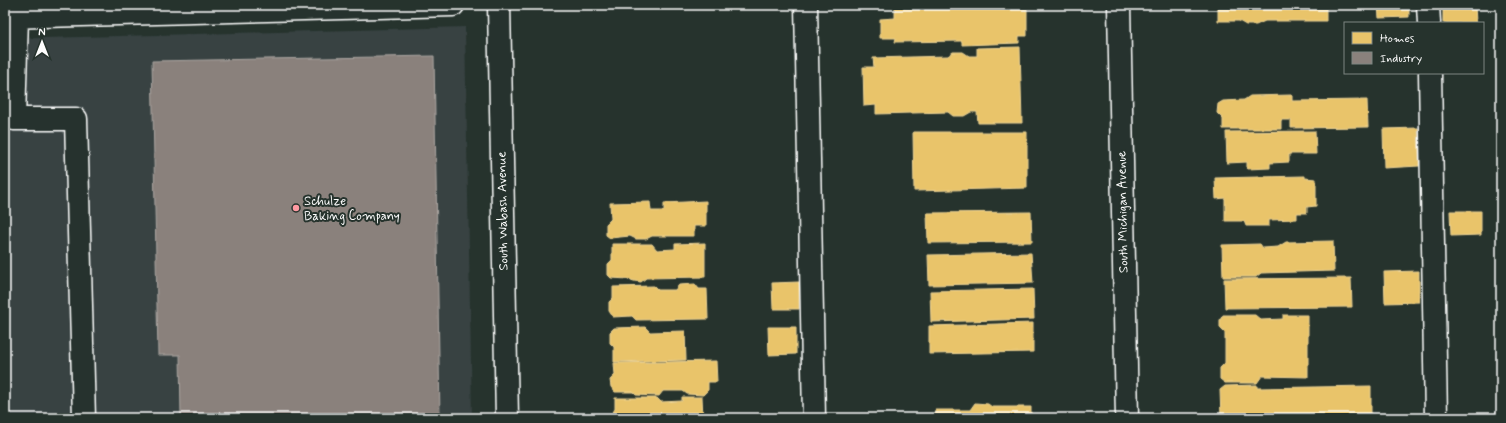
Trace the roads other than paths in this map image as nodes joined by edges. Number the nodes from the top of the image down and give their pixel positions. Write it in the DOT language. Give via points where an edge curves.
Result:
graph roads {
  1 [pos="453,5"];
  2 [pos="499,5"];
  3 [pos="806,5"];
  4 [pos="1119,5"];
  5 [pos="1428,5"];
  6 [pos="191,9"];
  7 [pos="11,17"];
  8 [pos="1429,22"];
  9 [pos="1430,74"];
  10 [pos="84,418"];
  11 [pos="507,418"];
  12 [pos="814,418"];
  13 [pos="1127,418"];
  14 [pos="1436,418"];
  1 -- 6 [label="street"];
  2 -- 11 [label="street, South Wabash Avenue"];
  3 -- 12 [label="street"];
  4 -- 13 [label="street, South Michigan Avenue"];
  5 -- 8 [label="street"];
  6 -- 7 [label="street"];
  7 -- 10 [label="street" via="14,118 76,118"];
  9 -- 14 [label="street"];
}
